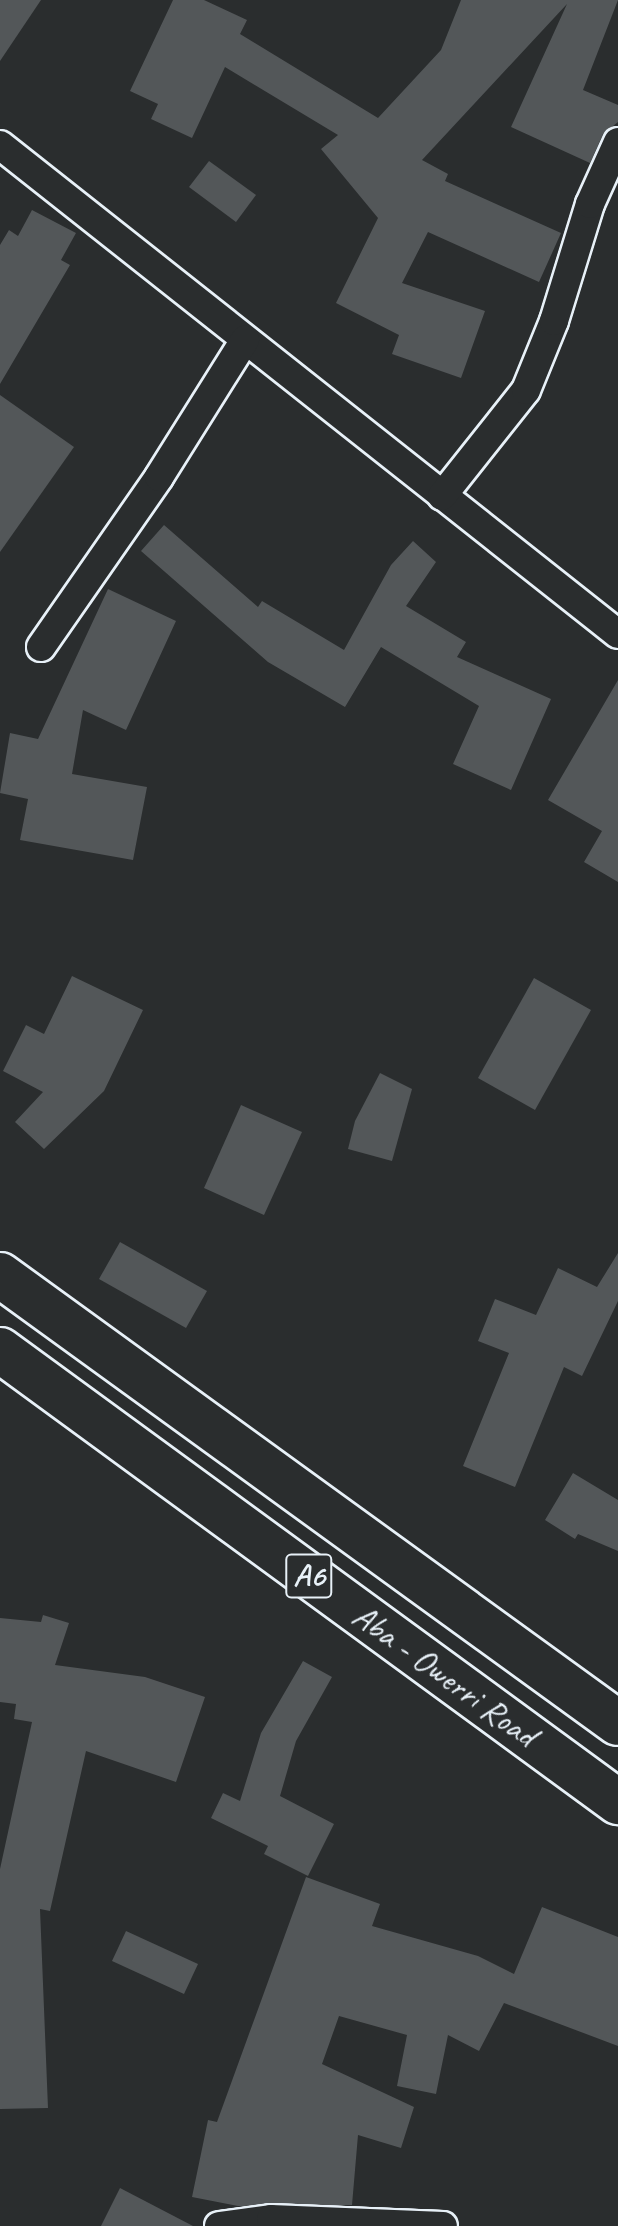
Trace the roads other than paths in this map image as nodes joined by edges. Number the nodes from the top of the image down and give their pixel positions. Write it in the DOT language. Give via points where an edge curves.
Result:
graph roads {
  1 [pos="618,142"];
  2 [pos="0,145"];
  3 [pos="245,340"];
  4 [pos="442,496"];
  5 [pos="618,634"];
  6 [pos="41,647"];
  7 [pos="0,1275"];
  8 [pos="0,1350"];
  9 [pos="618,1723"];
  10 [pos="618,1802"];
  11 [pos="219,2226"];
  12 [pos="443,2226"];
  1 -- 4 [label="street" via="590,204 554,321 526,390"];
  2 -- 3 [label="street"];
  3 -- 4 [label="street"];
  3 -- 6 [label="street" via="159,477"];
  4 -- 5 [label="street"];
  7 -- 9 [label="highway, Aba - Owerri Road / A6"];
  8 -- 10 [label="highway, Aba - Owerri Road / A6"];
  11 -- 12 [label="street" via="271,2219"];
}
